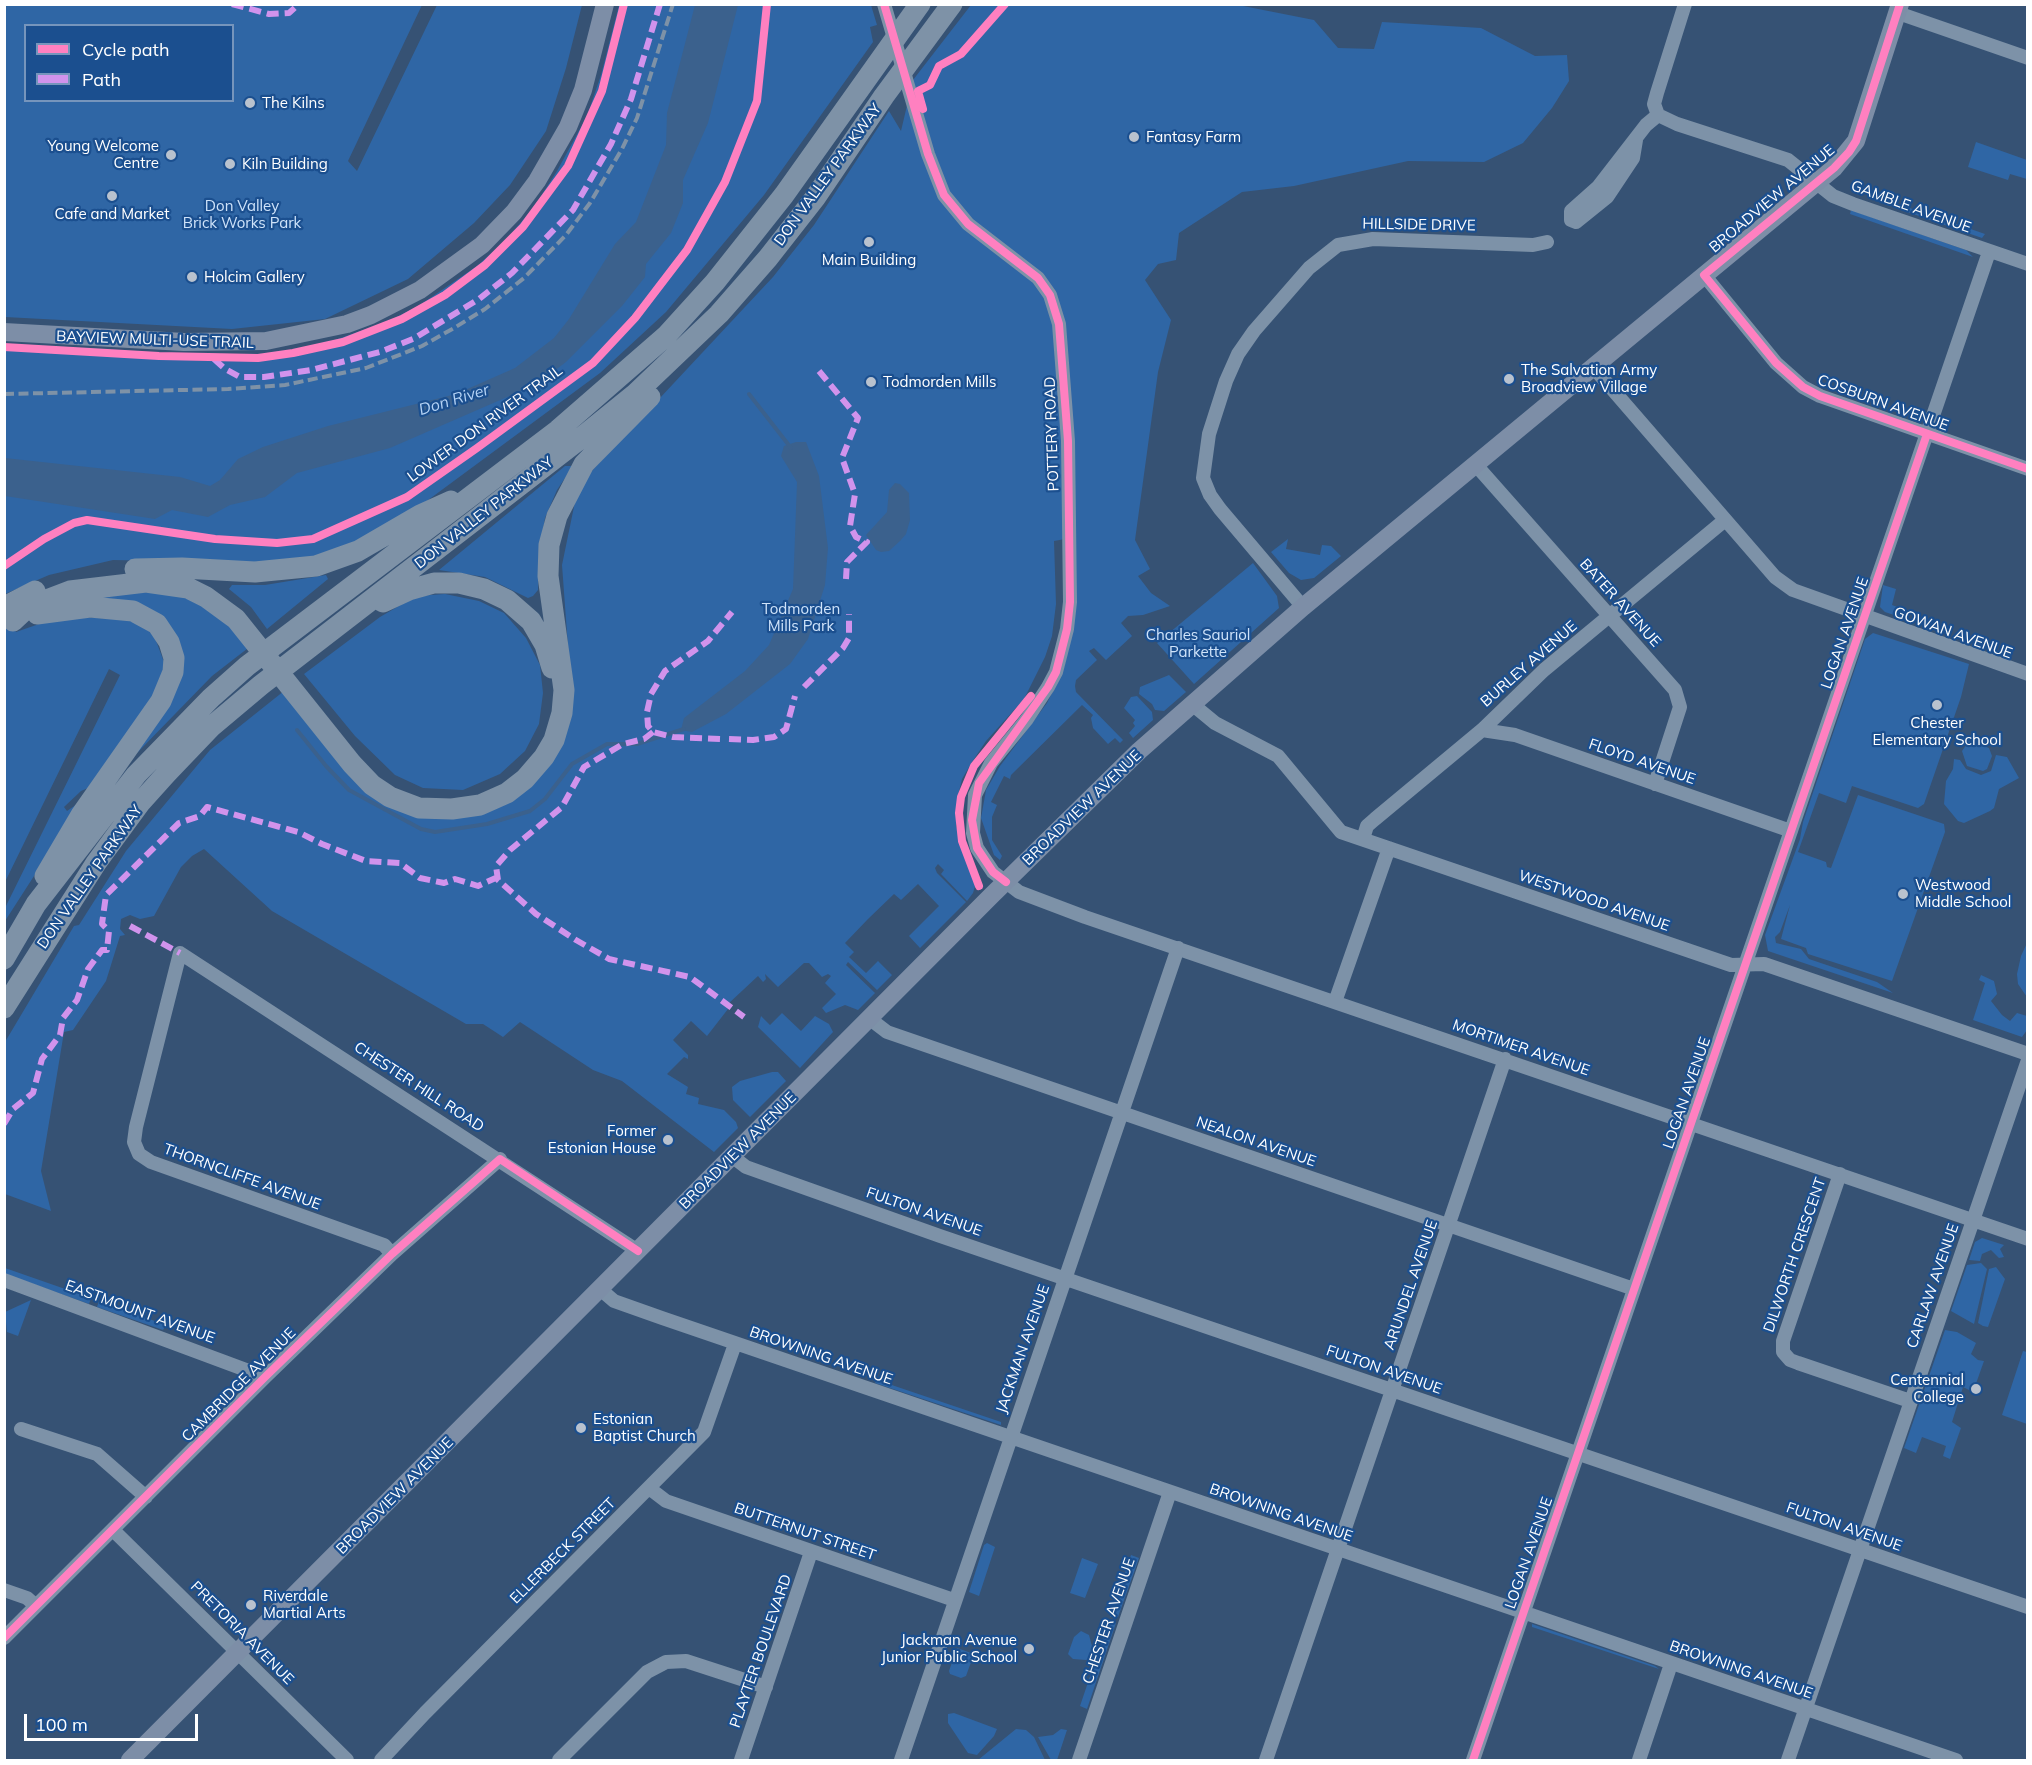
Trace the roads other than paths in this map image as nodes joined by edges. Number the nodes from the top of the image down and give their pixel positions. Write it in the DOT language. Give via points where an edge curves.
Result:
graph roads {
  1 [pos="605,4"];
  2 [pos="884,4"];
  3 [pos="952,4"];
  4 [pos="1686,4"];
  5 [pos="1899,9"];
  6 [pos="916,10"];
  7 [pos="2028,58"];
  8 [pos="1658,115"];
  9 [pos="1636,140"];
  10 [pos="1816,182"];
  11 [pos="1546,242"];
  12 [pos="1989,252"];
  13 [pos="2028,264"];
  14 [pos="1704,275"];
  15 [pos="719,314"];
  16 [pos="4,332"];
  17 [pos="1593,367"];
  18 [pos="1926,434"];
  19 [pos="1475,464"];
  20 [pos="2028,469"];
  21 [pos="482,488"];
  22 [pos="1725,520"];
  23 [pos="152,569"];
  24 [pos="1303,607"];
  25 [pos="7,615"];
  26 [pos="1610,616"];
  27 [pos="1865,616"];
  28 [pos="347,619"];
  29 [pos="2028,674"];
  30 [pos="1192,704"];
  31 [pos="1482,730"];
  32 [pos="1655,784"];
  33 [pos="1791,831"];
  34 [pos="1363,839"];
  35 [pos="1389,848"];
  36 [pos="1006,882"];
  37 [pos="36,904"];
  38 [pos="1178,948"];
  39 [pos="180,953"];
  40 [pos="4,959"];
  41 [pos="1746,965"];
  42 [pos="1335,1002"];
  43 [pos="4,1008"];
  44 [pos="870,1019"];
  45 [pos="2028,1054"];
  46 [pos="1505,1059"];
  47 [pos="2028,1060"];
  48 [pos="1121,1113"];
  49 [pos="1691,1123"];
  50 [pos="733,1157"];
  51 [pos="500,1159"];
  52 [pos="1840,1174"];
  53 [pos="1974,1220"];
  54 [pos="1449,1225"];
  55 [pos="2028,1239"];
  56 [pos="638,1251"];
  57 [pos="392,1254"];
  58 [pos="1064,1278"];
  59 [pos="4,1281"];
  60 [pos="600,1289"];
  61 [pos="1634,1289"];
  62 [pos="735,1344"];
  63 [pos="265,1377"];
  64 [pos="1392,1390"];
  65 [pos="1910,1401"];
  66 [pos="21,1429"];
  67 [pos="1010,1437"];
  68 [pos="1577,1453"];
  69 [pos="649,1488"];
  70 [pos="1170,1492"];
  71 [pos="146,1497"];
  72 [pos="113,1530"];
  73 [pos="1337,1550"];
  74 [pos="1860,1551"];
  75 [pos="811,1552"];
  76 [pos="4,1590"];
  77 [pos="954,1600"];
  78 [pos="36,1606"];
  79 [pos="2028,1607"];
  80 [pos="1523,1614"];
  81 [pos="4,1638"];
  82 [pos="238,1652"];
  83 [pos="1671,1664"];
  84 [pos="766,1687"];
  85 [pos="1805,1708"];
  86 [pos="130,1761"];
  87 [pos="347,1761"];
  88 [pos="381,1761"];
  89 [pos="559,1761"];
  90 [pos="741,1761"];
  91 [pos="901,1761"];
  92 [pos="1079,1761"];
  93 [pos="1266,1761"];
  94 [pos="1473,1761"];
  95 [pos="1639,1761"];
  96 [pos="1788,1761"];
  97 [pos="1956,1761"];
  1 -- 16 [label="main road" via="583,90 568,127 537,181 482,245 420,290 347,324 266,341 184,342"];
  2 -- 36 [label="street, POTTERY ROAD" via="927,154 944,195 968,224 1038,278 1053,302 1059,324 1068,441 1067,629 1048,687 979,783 972,820 977,848 993,872"];
  3 -- 15 [label="highway, DON VALLEY PARKWAY" via="815,198"];
  4 -- 8 [label="street" via="1656,93"];
  5 -- 7 [label="street"];
  5 -- 10 [label="main road, BROADVIEW AVENUE" via="1856,141 1834,168"];
  6 -- 21 [label="highway, DON VALLEY PARKWAY" via="784,195 691,309 612,385"];
  8 -- 9 [label="street"];
  8 -- 10 [label="street, GAMBLE AVENUE" via="1788,160"];
  9 -- 9 [label="street" via="1598,187 1571,211 1571,220 1576,222 1607,197 1633,158"];
  10 -- 12 [label="street, GAMBLE AVENUE" via="1833,196"];
  10 -- 14 [label="main road, BROADVIEW AVENUE"];
  11 -- 24 [label="street, HILLSIDE DRIVE" via="1533,245 1373,239 1338,245 1309,268 1238,354 1212,424 1203,478 1220,509"];
  12 -- 13 [label="street, GAMBLE AVENUE"];
  12 -- 18 [label="street, LOGAN AVENUE"];
  14 -- 17 [label="main road, BROADVIEW AVENUE"];
  14 -- 18 [label="street, COSBURN AVENUE" via="1776,363 1803,387"];
  15 -- 25 [label="highway" via="703,340 601,445 570,487 549,544 548,576 562,665 562,713 552,744 538,765 514,788 492,800 463,809 428,809 402,802 372,785 351,764 236,618 188,588 146,582 80,590"];
  15 -- 28 [label="highway, DON VALLEY PARKWAY" via="634,395"];
  17 -- 19 [label="main road, BROADVIEW AVENUE"];
  17 -- 22 [label="street, GOWAN AVENUE"];
  18 -- 20 [label="street, COSBURN AVENUE"];
  18 -- 27 [label="street, LOGAN AVENUE"];
  19 -- 24 [label="main road, BROADVIEW AVENUE"];
  19 -- 26 [label="street, BATER AVENUE"];
  21 -- 23 [label="highway" via="420,515 358,551 316,566 255,572"];
  21 -- 37 [label="highway, DON VALLEY PARKWAY" via="246,666 211,698 136,775"];
  22 -- 26 [label="street, BURLEY AVENUE"];
  22 -- 27 [label="street, GOWAN AVENUE" via="1775,577 1793,590"];
  23 -- 25 [label="highway" via="125,569 54,583"];
  23 -- 28 [label="highway" via="203,585 238,608 368,768 399,790 441,800 478,795 510,778 540,745 553,711 552,671 536,629 507,600 478,587 439,582 410,590"];
  24 -- 30 [label="main road, BROADVIEW AVENUE"];
  25 -- 37 [label="highway" via="69,608 133,610 157,624 174,658 173,672 161,700 52,860"];
  26 -- 31 [label="street, BURLEY AVENUE" via="1544,670"];
  26 -- 32 [label="street, BATER AVENUE" via="1679,699 1678,716"];
  27 -- 29 [label="street, GOWAN AVENUE"];
  27 -- 33 [label="street, LOGAN AVENUE"];
  28 -- 43 [label="highway, DON VALLEY PARKWAY" via="210,727 140,803 90,872"];
  30 -- 34 [label="street, WESTWOOD AVENUE" via="1215,723 1270,750 1290,768 1336,828"];
  30 -- 36 [label="main road, BROADVIEW AVENUE"];
  31 -- 32 [label="street, FLOYD AVENUE" via="1515,735"];
  31 -- 34 [label="street, BURLEY AVENUE" via="1367,826"];
  32 -- 33 [label="street, FLOYD AVENUE"];
  33 -- 41 [label="street, LOGAN AVENUE"];
  34 -- 35 [label="street, WESTWOOD AVENUE"];
  35 -- 41 [label="street, WESTWOOD AVENUE" via="1721,961"];
  35 -- 42 [label="street"];
  36 -- 38 [label="street, MORTIMER AVENUE" via="1019,892"];
  36 -- 44 [label="main road, BROADVIEW AVENUE"];
  37 -- 40 [label="highway, DON VALLEY PARKWAY"];
  38 -- 42 [label="street, MORTIMER AVENUE"];
  38 -- 48 [label="street, JACKMAN AVENUE"];
  39 -- 51 [label="street, CHESTER HILL ROAD"];
  39 -- 57 [label="street, THORNCLIFFE AVENUE" via="136,1127 134,1142 140,1154 152,1162 384,1245"];
  41 -- 45 [label="street, WESTWOOD AVENUE" via="1764,964"];
  41 -- 49 [label="street, LOGAN AVENUE"];
  42 -- 46 [label="street, MORTIMER AVENUE"];
  44 -- 48 [label="street, NEALON AVENUE" via="886,1032"];
  44 -- 50 [label="main road, BROADVIEW AVENUE"];
  46 -- 49 [label="street, MORTIMER AVENUE"];
  46 -- 54 [label="street, ARUNDEL AVENUE"];
  47 -- 53 [label="street, CARLAW AVENUE"];
  48 -- 54 [label="street, NEALON AVENUE"];
  48 -- 58 [label="street, JACKMAN AVENUE"];
  49 -- 52 [label="street, MORTIMER AVENUE"];
  49 -- 61 [label="street, LOGAN AVENUE"];
  50 -- 56 [label="main road, BROADVIEW AVENUE"];
  50 -- 58 [label="street, FULTON AVENUE" via="746,1167"];
  51 -- 56 [label="street, CHESTER HILL ROAD"];
  51 -- 57 [label="street, CAMBRIDGE AVENUE"];
  52 -- 53 [label="street, MORTIMER AVENUE"];
  52 -- 65 [label="street, DILWORTH CRESCENT" via="1783,1341 1783,1352 1790,1360"];
  53 -- 55 [label="street, MORTIMER AVENUE"];
  53 -- 65 [label="street, CARLAW AVENUE"];
  54 -- 61 [label="street, NEALON AVENUE"];
  54 -- 64 [label="street, ARUNDEL AVENUE"];
  56 -- 60 [label="main road, BROADVIEW AVENUE"];
  57 -- 63 [label="street, CAMBRIDGE AVENUE"];
  58 -- 64 [label="street, FULTON AVENUE"];
  58 -- 67 [label="street, JACKMAN AVENUE"];
  59 -- 63 [label="street, EASTMOUNT AVENUE"];
  60 -- 62 [label="street, BROWNING AVENUE" via="614,1301"];
  60 -- 82 [label="main road, BROADVIEW AVENUE"];
  61 -- 68 [label="street, LOGAN AVENUE"];
  62 -- 67 [label="street, BROWNING AVENUE"];
  62 -- 69 [label="street, ELLERBECK STREET" via="704,1432"];
  63 -- 71 [label="street, CAMBRIDGE AVENUE"];
  64 -- 68 [label="street, FULTON AVENUE"];
  64 -- 73 [label="street, ARUNDEL AVENUE"];
  65 -- 74 [label="street, CARLAW AVENUE"];
  66 -- 71 [label="street" via="97,1454"];
  67 -- 70 [label="street, BROWNING AVENUE"];
  67 -- 77 [label="street, JACKMAN AVENUE"];
  68 -- 74 [label="street, FULTON AVENUE"];
  68 -- 80 [label="street, LOGAN AVENUE"];
  69 -- 75 [label="street, BUTTERNUT STREET" via="666,1501"];
  69 -- 88 [label="street, ELLERBECK STREET"];
  70 -- 73 [label="street, BROWNING AVENUE"];
  70 -- 92 [label="street, CHESTER AVENUE"];
  71 -- 72 [label="street, CAMBRIDGE AVENUE"];
  72 -- 78 [label="street, CAMBRIDGE AVENUE"];
  72 -- 82 [label="street, PRETORIA AVENUE"];
  73 -- 80 [label="street, BROWNING AVENUE"];
  73 -- 93 [label="street, ARUNDEL AVENUE"];
  74 -- 79 [label="street, FULTON AVENUE"];
  74 -- 85 [label="street, CARLAW AVENUE"];
  75 -- 77 [label="street, BUTTERNUT STREET"];
  75 -- 84 [label="street, PLAYTER BOULEVARD"];
  76 -- 78 [label="street" via="27,1598"];
  77 -- 91 [label="street, JACKMAN AVENUE"];
  78 -- 81 [label="street, CAMBRIDGE AVENUE"];
  80 -- 83 [label="street, BROWNING AVENUE"];
  80 -- 94 [label="street, LOGAN AVENUE"];
  82 -- 86 [label="main road, BROADVIEW AVENUE"];
  82 -- 87 [label="street, PRETORIA AVENUE"];
  83 -- 85 [label="street, BROWNING AVENUE"];
  83 -- 95 [label="street"];
  84 -- 89 [label="street" via="686,1660 666,1662 647,1672"];
  84 -- 90 [label="street, PLAYTER BOULEVARD"];
  85 -- 96 [label="street, CARLAW AVENUE"];
  85 -- 97 [label="street, BROWNING AVENUE"];
}
